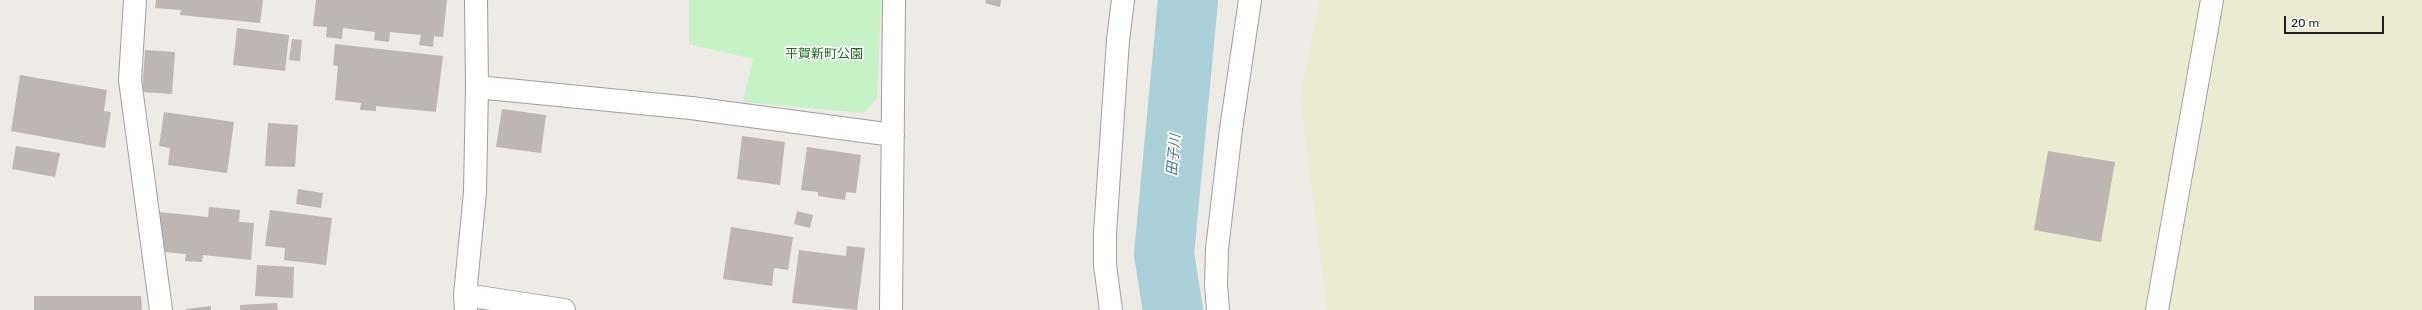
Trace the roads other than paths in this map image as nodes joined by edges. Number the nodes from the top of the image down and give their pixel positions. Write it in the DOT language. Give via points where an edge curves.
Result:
graph roads {
  1 [pos="134,0"];
  2 [pos="476,0"];
  3 [pos="894,0"];
  4 [pos="1123,0"];
  5 [pos="1250,0"];
  6 [pos="2212,0"];
  7 [pos="477,87"];
  8 [pos="893,135"];
  9 [pos="466,302"];
  10 [pos="161,310"];
  11 [pos="564,310"];
  12 [pos="891,310"];
  13 [pos="1111,310"];
  14 [pos="1218,310"];
  15 [pos="2157,310"];
  1 -- 10 [label="street" via="130,80"];
  2 -- 7 [label="street"];
  3 -- 8 [label="street"];
  4 -- 13 [label="street" via="1105,233"];
  5 -- 14 [label="street" via="1217,249"];
  6 -- 15 [label="street"];
  7 -- 8 [label="street" via="692,108"];
  7 -- 9 [label="street" via="476,192"];
  8 -- 12 [label="street"];
  9 -- 11 [label="street"];
}
